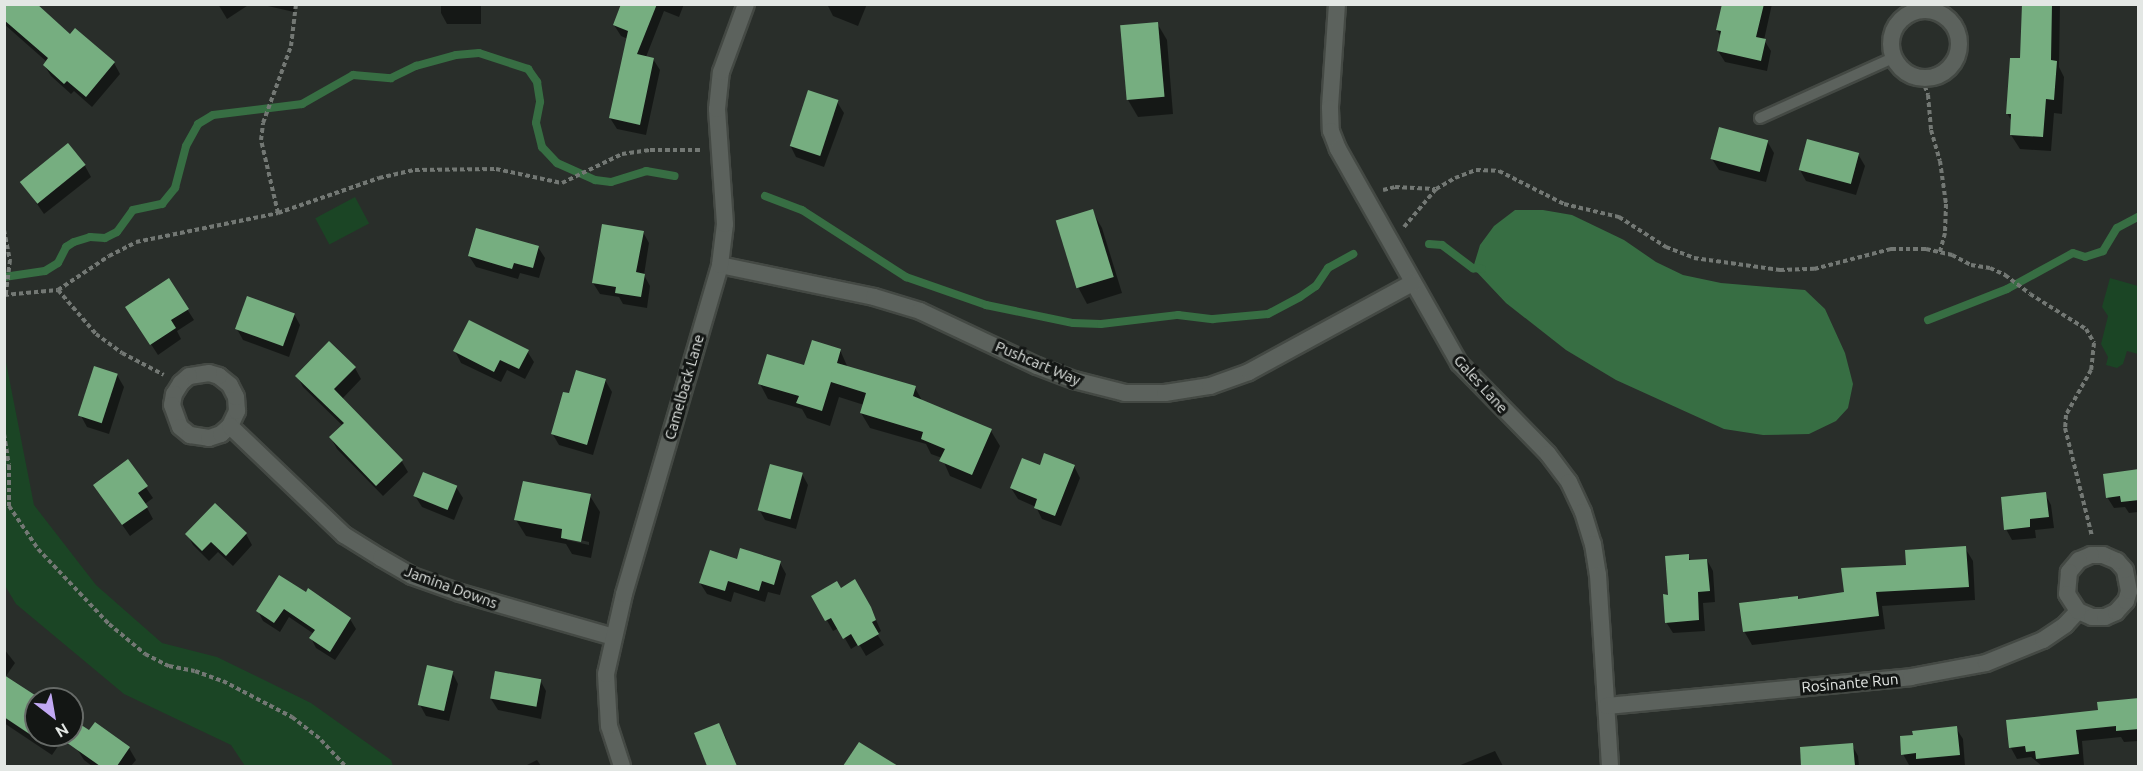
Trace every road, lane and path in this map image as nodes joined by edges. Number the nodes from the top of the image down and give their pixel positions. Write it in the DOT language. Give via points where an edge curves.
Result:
graph roads {
  1 [pos="296,4"];
  2 [pos="746,4"];
  3 [pos="1337,4"];
  4 [pos="1903,10"];
  5 [pos="1893,58"];
  6 [pos="1922,79"];
  7 [pos="1760,118"];
  8 [pos="718,148"];
  9 [pos="1436,189"];
  10 [pos="1363,195"];
  11 [pos="278,213"];
  12 [pos="4,230"];
  13 [pos="1390,244"];
  14 [pos="1940,252"];
  15 [pos="720,265"];
  16 [pos="1412,283"];
  17 [pos="58,290"];
  18 [pos="5,295"];
  19 [pos="181,383"];
  20 [pos="230,426"];
  21 [pos="4,434"];
  22 [pos="2091,555"];
  23 [pos="2078,610"];
  24 [pos="613,637"];
  25 [pos="1606,706"];
  26 [pos="345,766"];
  27 [pos="622,766"];
  28 [pos="1610,766"];
  1 -- 11 [label="path" via="291,46 263,123 261,141"];
  2 -- 8 [label="street, Camelback Lane" via="722,72 717,109"];
  3 -- 10 [label="street, Gales Lane" via="1331,131"];
  4 -- 5 [label="street" via="1894,30"];
  4 -- 6 [label="street" via="1924,10 1946,17 1959,40 1958,53 1948,69 1936,77"];
  5 -- 6 [label="street" via="1910,75"];
  5 -- 7 [label="lane"];
  6 -- 14 [label="path" via="1946,204"];
  8 -- 11 [label="path" via="622,154 562,183 496,169 415,170 379,178"];
  8 -- 15 [label="street, Camelback Lane" via="725,224"];
  9 -- 10 [label="path" via="1395,187"];
  9 -- 13 [label="path"];
  9 -- 14 [label="path" via="1476,170 1499,171 1564,204 1619,217 1666,247 1694,258 1729,264 1814,269 1891,249"];
  10 -- 13 [label="street, Gales Lane"];
  11 -- 17 [label="path" via="136,242"];
  12 -- 18 [label="path" via="10,260"];
  13 -- 16 [label="street, Gales Lane"];
  14 -- 22 [label="path" via="2005,275 2071,317 2086,329 2094,343 2091,370 2066,415 2065,428 2092,531"];
  15 -- 16 [label="street, Pushcart Way" via="874,297 920,311 1046,369 1125,393 1166,393 1210,386 1249,372"];
  15 -- 24 [label="street, Camelback Lane"];
  16 -- 25 [label="street, Gales Lane" via="1459,363 1548,454 1569,482 1583,512 1598,575"];
  17 -- 18 [label="path"];
  17 -- 19 [label="path" via="96,334 131,358"];
  19 -- 20 [label="street" via="189,376 209,373 230,385 237,411"];
  19 -- 20 [label="street" via="172,405 180,427 190,435 209,438"];
  20 -- 24 [label="street, Jamina Downs" via="344,535 412,576"];
  21 -- 26 [label="path" via="9,506 38,549 102,618 145,654 169,666 223,681 292,717"];
  22 -- 23 [label="street" via="2079,560 2066,583 2067,594"];
  22 -- 23 [label="street" via="2117,561 2125,570 2129,591 2116,612 2104,617 2092,617"];
  23 -- 25 [label="street, Rosinante Run" via="2065,625 2015,654 1958,669 1911,677"];
  24 -- 27 [label="street, Camelback Lane" via="606,674 609,726"];
  25 -- 28 [label="street, Gales Lane"];
}
